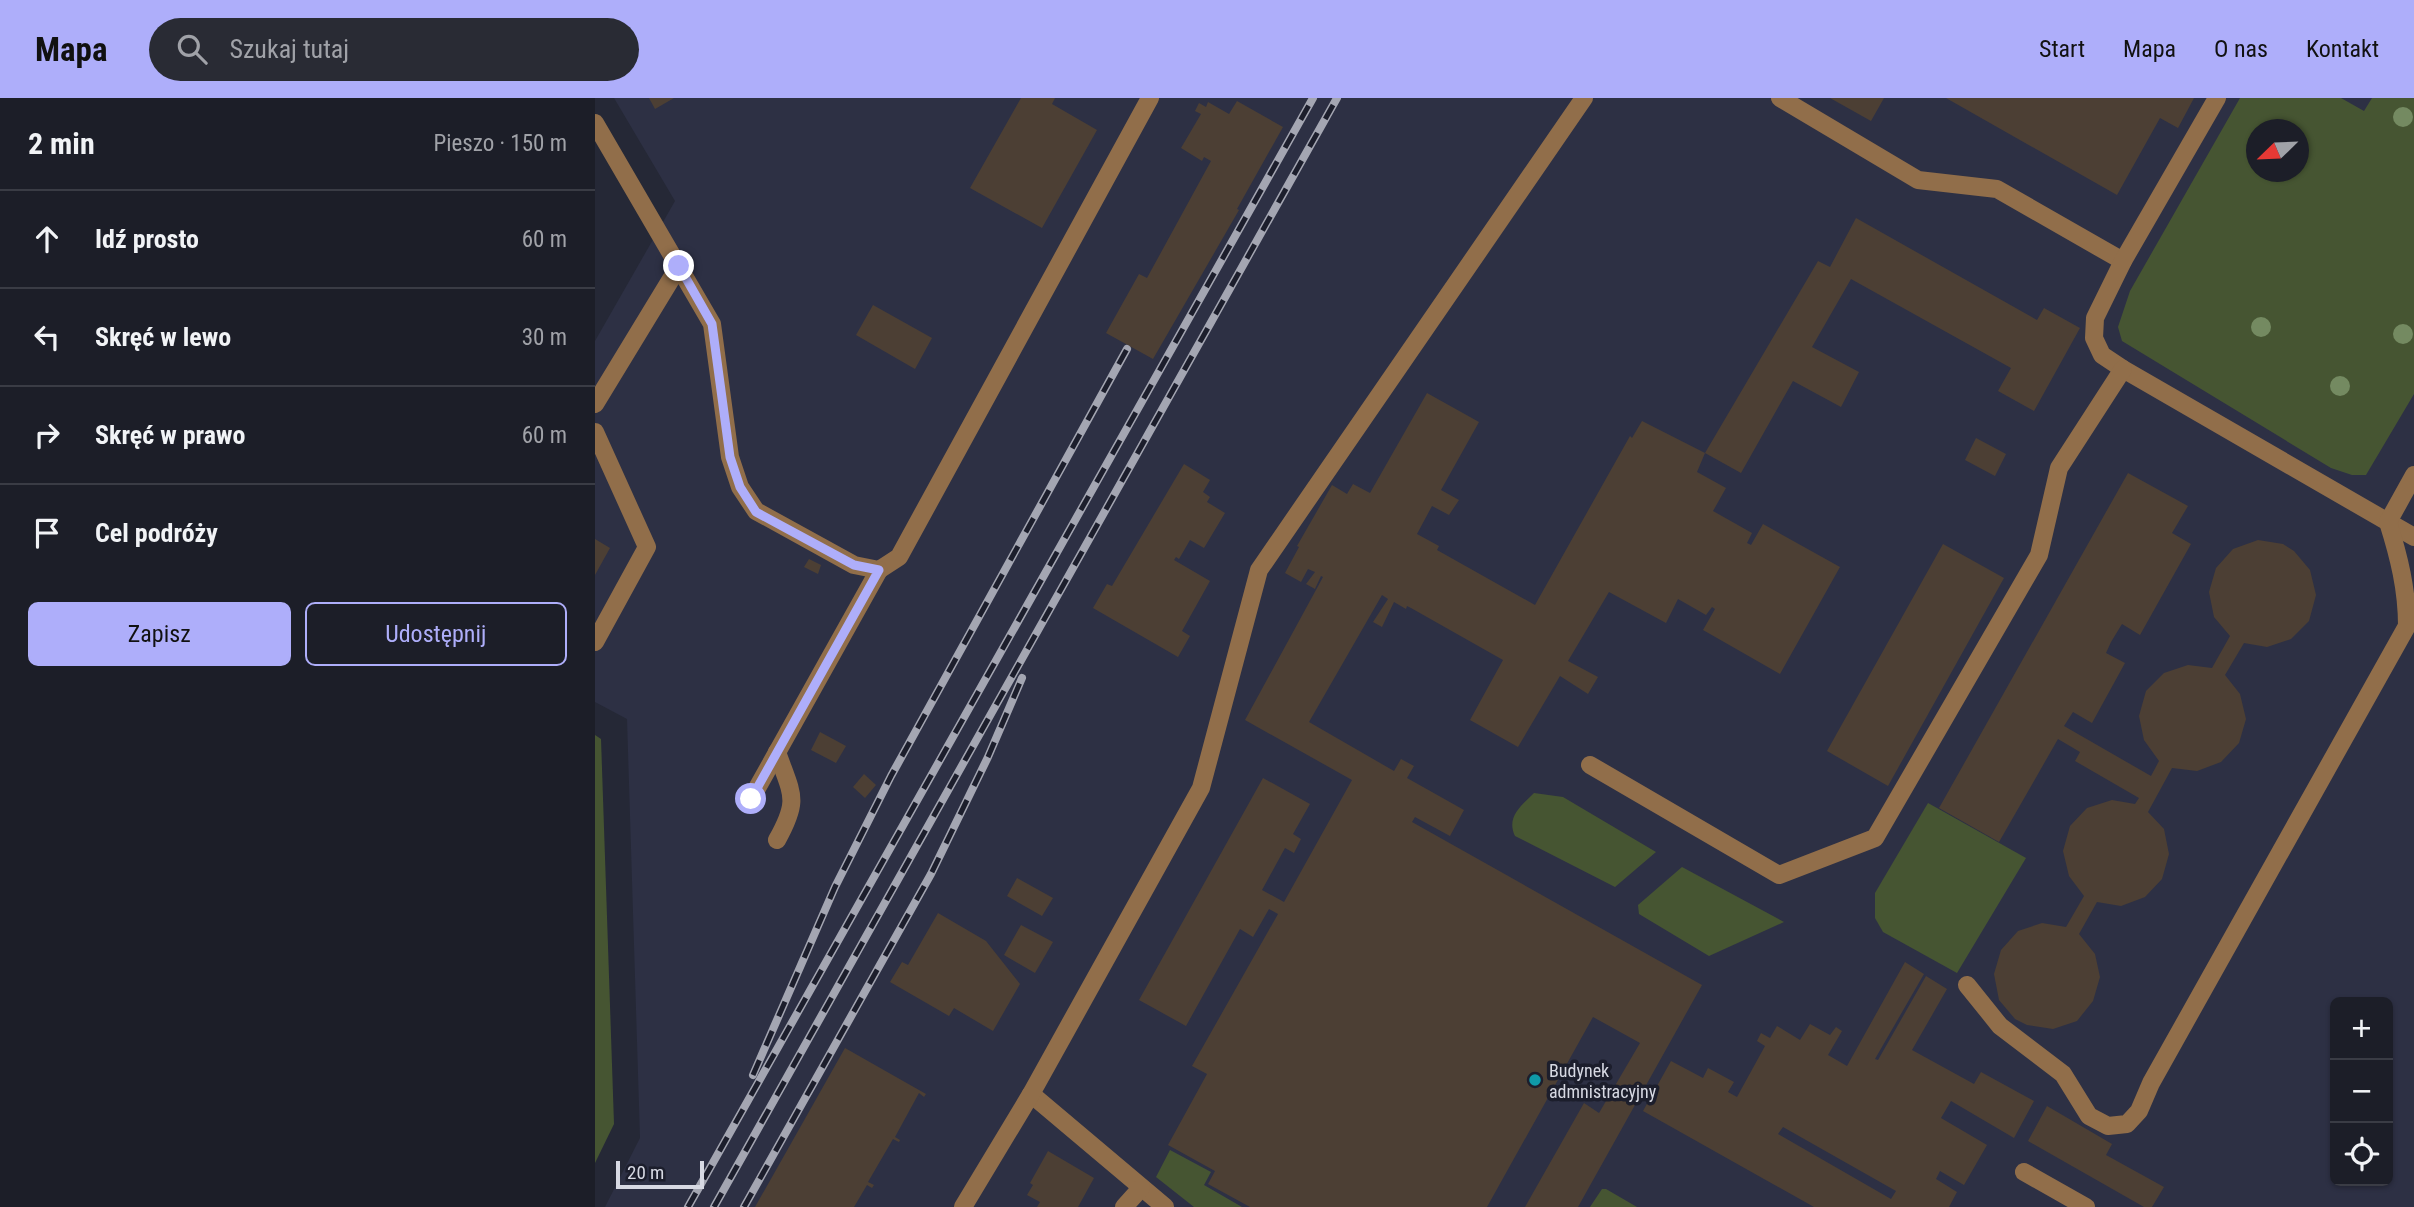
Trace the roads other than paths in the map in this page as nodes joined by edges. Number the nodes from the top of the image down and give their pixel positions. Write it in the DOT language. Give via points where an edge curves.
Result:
graph roads {
  1 [pos="1150,98"];
  2 [pos="1584,98"];
  3 [pos="1780,98"];
  4 [pos="2217,98"];
  5 [pos="595,123"];
  6 [pos="2123,261"];
  7 [pos="679,266"];
  8 [pos="2123,369"];
  9 [pos="595,404"];
  10 [pos="595,432"];
  11 [pos="2414,475"];
  12 [pos="2388,522"];
  13 [pos="2414,537"];
  14 [pos="879,570"];
  15 [pos="595,642"];
  16 [pos="777,752"];
  17 [pos="1590,765"];
  18 [pos="751,799"];
  19 [pos="777,841"];
  20 [pos="1967,985"];
  21 [pos="1031,1094"];
  22 [pos="2024,1172"];
  23 [pos="1136,1184"];
  24 [pos="963,1207"];
  25 [pos="1124,1207"];
  26 [pos="1165,1207"];
  27 [pos="2086,1207"];
  1 -- 14 [label="street" via="899,557"];
  2 -- 21 [label="street" via="1259,570 1201,788"];
  3 -- 6 [label="street" via="1918,180 1997,189"];
  4 -- 6 [label="street"];
  5 -- 7 [label="street"];
  6 -- 8 [label="street" via="2095,318 2094,338 2102,355"];
  7 -- 9 [label="street"];
  7 -- 14 [label="street" via="712,324 730,457 740,487 756,512 854,565"];
  8 -- 12 [label="street"];
  8 -- 17 [label="street" via="2059,468 2039,555 1875,838 1779,875"];
  10 -- 15 [label="street" via="647,547"];
  11 -- 12 [label="street"];
  12 -- 13 [label="street"];
  12 -- 20 [label="street" via="2400,560 2407,626 2157,1071 2139,1111 2127,1124 2108,1126 2089,1116 2063,1074 2000,1026"];
  14 -- 16 [label="street"];
  16 -- 18 [label="street"];
  16 -- 19 [label="street" via="793,805"];
  21 -- 23 [label="street"];
  21 -- 24 [label="street"];
  22 -- 27 [label="street"];
  23 -- 25 [label="street"];
  23 -- 26 [label="street"];
}
